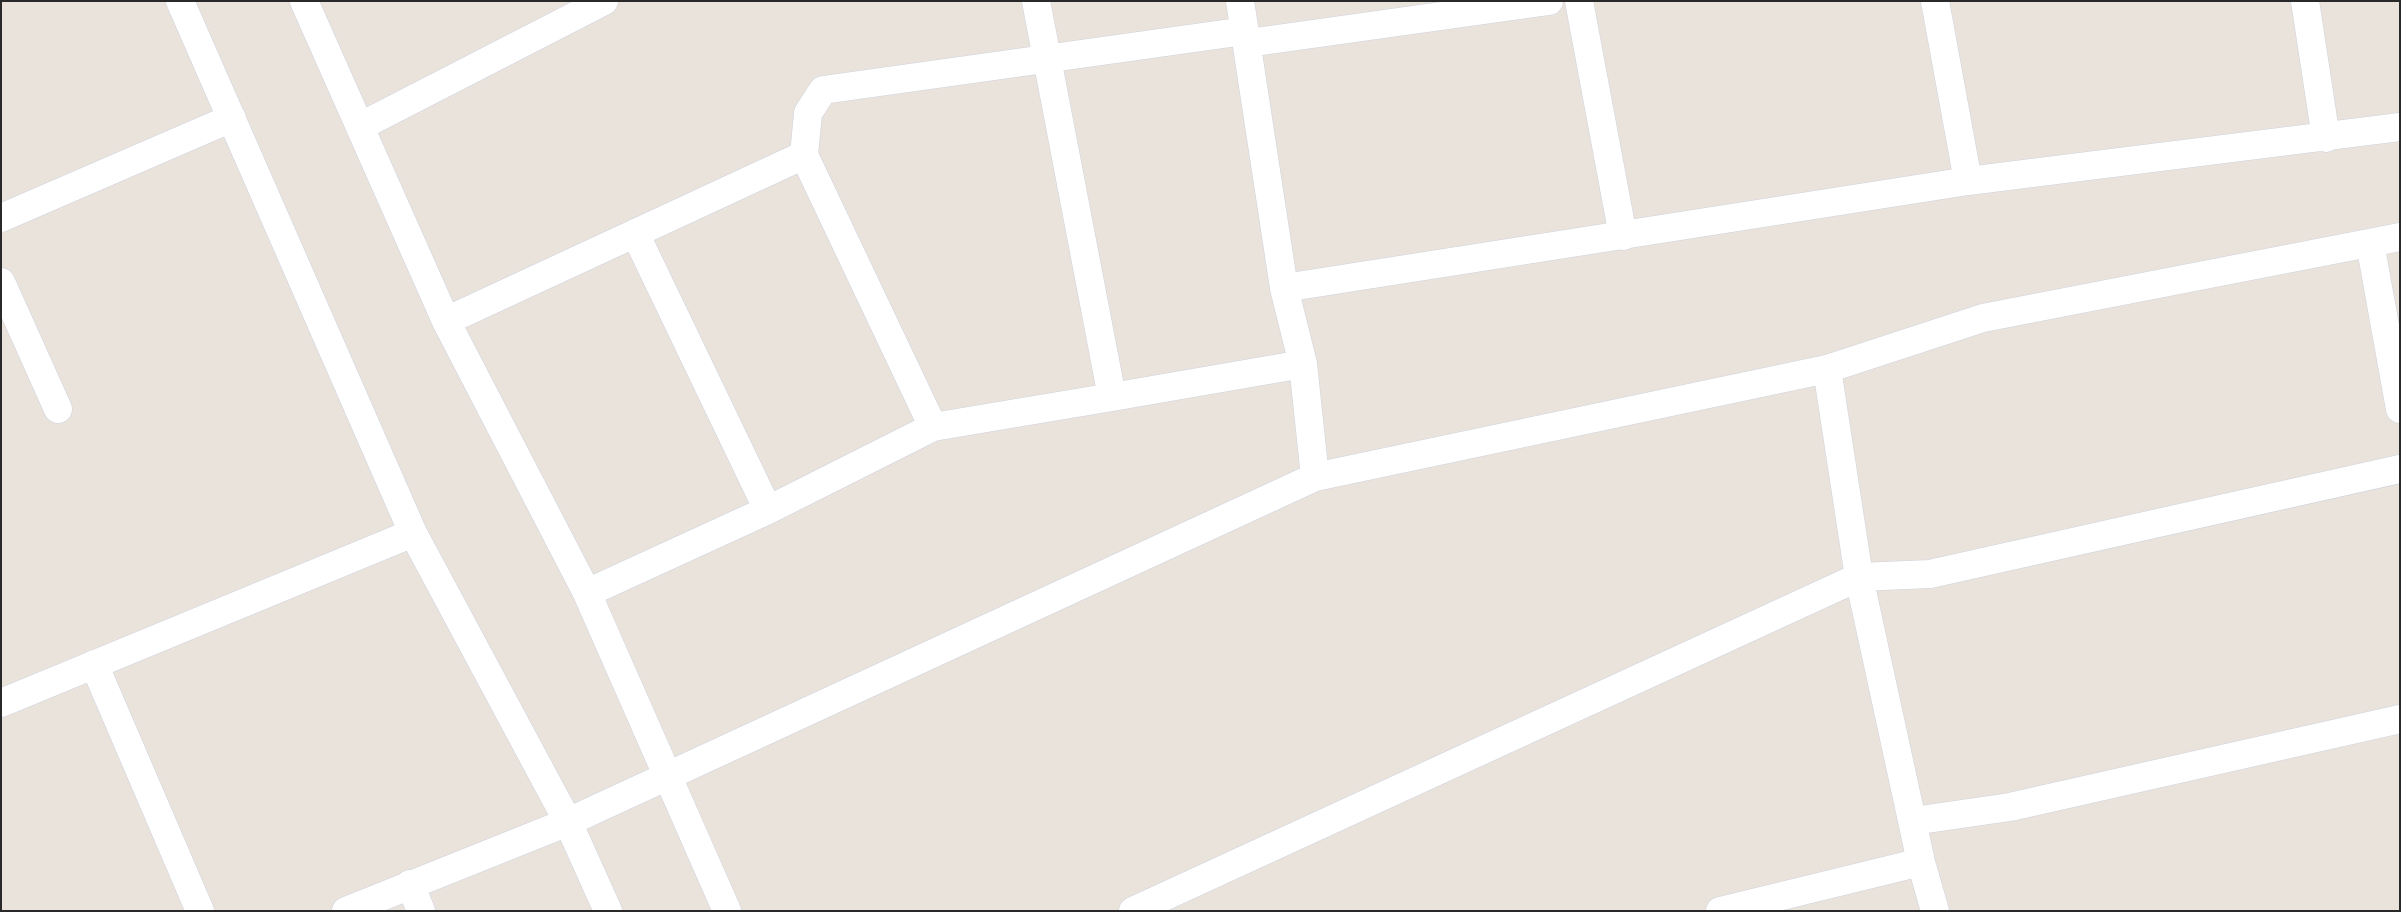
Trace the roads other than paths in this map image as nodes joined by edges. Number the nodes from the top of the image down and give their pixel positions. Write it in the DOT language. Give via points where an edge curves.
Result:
graph roads {
  1 [pos="180,1"];
  2 [pos="304,1"];
  3 [pos="604,1"];
  4 [pos="1036,1"];
  5 [pos="1240,1"];
  6 [pos="1549,1"];
  7 [pos="1579,1"];
  8 [pos="1935,1"];
  9 [pos="2305,1"];
  10 [pos="1246,37"];
  11 [pos="1046,59"];
  12 [pos="232,118"];
  13 [pos="361,126"];
  14 [pos="2400,128"];
  15 [pos="2326,138"];
  16 [pos="804,155"];
  17 [pos="1968,181"];
  18 [pos="1,218"];
  19 [pos="635,233"];
  20 [pos="1623,236"];
  21 [pos="2400,237"];
  22 [pos="2370,243"];
  23 [pos="1,282"];
  24 [pos="1284,288"];
  25 [pos="446,321"];
  26 [pos="1303,364"];
  27 [pos="1827,369"];
  28 [pos="1112,397"];
  29 [pos="58,409"];
  30 [pos="2400,410"];
  31 [pos="933,427"];
  32 [pos="2400,469"];
  33 [pos="1315,477"];
  34 [pos="768,510"];
  35 [pos="412,533"];
  36 [pos="1859,577"];
  37 [pos="588,593"];
  38 [pos="94,664"];
  39 [pos="1,703"];
  40 [pos="2400,720"];
  41 [pos="668,775"];
  42 [pos="1913,820"];
  43 [pos="568,822"];
  44 [pos="1920,862"];
  45 [pos="410,884"];
  46 [pos="1726,910"];
  47 [pos="200,911"];
  48 [pos="346,911"];
  49 [pos="421,911"];
  50 [pos="608,911"];
  51 [pos="727,911"];
  52 [pos="1133,911"];
  53 [pos="1935,911"];
  1 -- 12 [label="street"];
  2 -- 13 [label="street"];
  3 -- 13 [label="street"];
  4 -- 11 [label="street"];
  5 -- 10 [label="street"];
  6 -- 10 [label="street"];
  7 -- 20 [label="street"];
  8 -- 17 [label="street"];
  9 -- 15 [label="street"];
  10 -- 11 [label="street"];
  10 -- 24 [label="street"];
  11 -- 16 [label="street" via="823,90 808,113"];
  11 -- 28 [label="street"];
  12 -- 18 [label="street"];
  12 -- 35 [label="street"];
  13 -- 25 [label="street"];
  14 -- 15 [label="street"];
  15 -- 17 [label="street"];
  16 -- 19 [label="street"];
  16 -- 31 [label="street"];
  17 -- 20 [label="street"];
  19 -- 25 [label="street"];
  19 -- 34 [label="street"];
  20 -- 24 [label="street"];
  21 -- 22 [label="street"];
  22 -- 27 [label="street" via="1982,318"];
  22 -- 30 [label="street"];
  23 -- 29 [label="street"];
  24 -- 26 [label="street"];
  25 -- 37 [label="street"];
  26 -- 28 [label="street"];
  26 -- 33 [label="street"];
  27 -- 33 [label="street"];
  27 -- 36 [label="street"];
  28 -- 31 [label="street"];
  31 -- 34 [label="street"];
  32 -- 36 [label="street" via="1930,574"];
  33 -- 41 [label="street"];
  34 -- 37 [label="street"];
  35 -- 38 [label="street"];
  35 -- 43 [label="street"];
  36 -- 42 [label="street"];
  36 -- 52 [label="street"];
  37 -- 41 [label="street"];
  38 -- 39 [label="street"];
  38 -- 47 [label="street"];
  40 -- 42 [label="street" via="2010,807"];
  41 -- 43 [label="street"];
  41 -- 51 [label="street"];
  42 -- 44 [label="street"];
  43 -- 45 [label="street"];
  43 -- 50 [label="street"];
  44 -- 46 [label="street"];
  44 -- 53 [label="street"];
  45 -- 48 [label="street"];
  45 -- 49 [label="street"];
}
